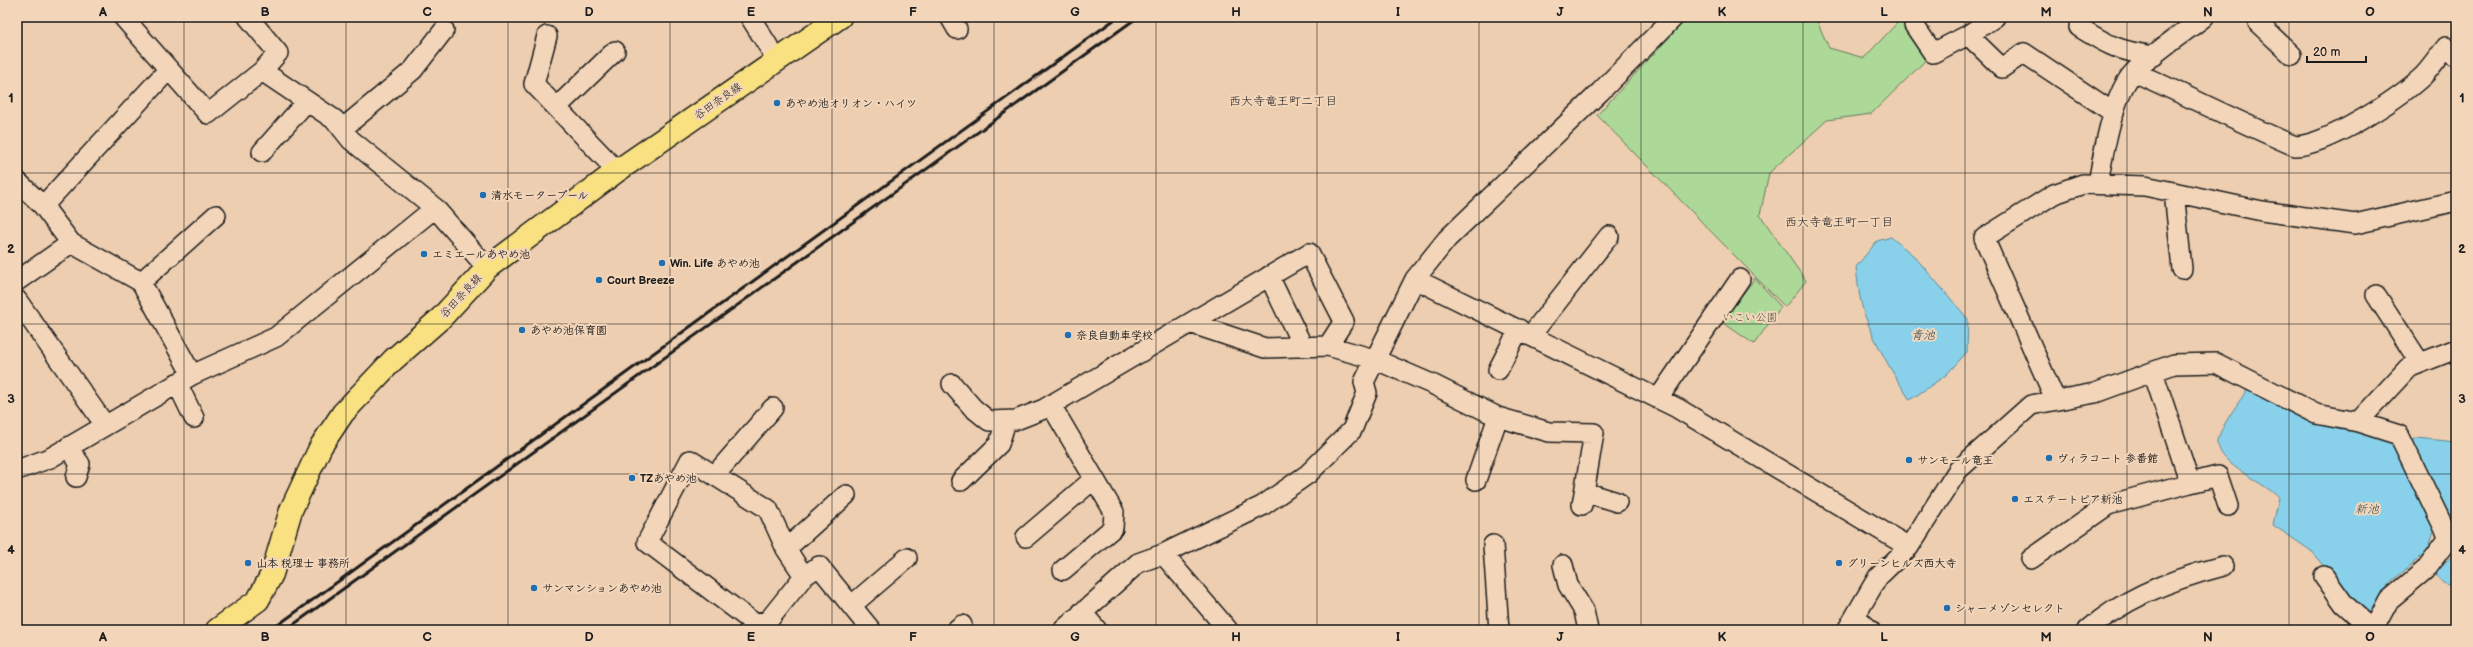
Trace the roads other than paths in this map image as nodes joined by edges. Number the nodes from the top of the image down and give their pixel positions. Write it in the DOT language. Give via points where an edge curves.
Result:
graph roads {
  1 [pos="123,17"];
  2 [pos="249,17"];
  3 [pos="750,17"];
  4 [pos="840,17"];
  5 [pos="1674,17"];
  6 [pos="1995,17"];
  7 [pos="2204,17"];
  8 [pos="2265,17"];
  9 [pos="1914,25"];
  10 [pos="2079,27"];
  11 [pos="444,30"];
  12 [pos="1968,35"];
  13 [pos="547,36"];
  14 [pos="615,51"];
  15 [pos="2292,55"];
  16 [pos="2154,56"];
  17 [pos="2456,56"];
  18 [pos="777,60"];
  19 [pos="168,70"];
  20 [pos="262,71"];
  21 [pos="2134,72"];
  22 [pos="307,101"];
  23 [pos="557,107"];
  24 [pos="2114,113"];
  25 [pos="342,129"];
  26 [pos="262,152"];
  27 [pos="617,171"];
  28 [pos="17,182"];
  29 [pos="2098,184"];
  30 [pos="2174,192"];
  31 [pos="2456,201"];
  32 [pos="43,206"];
  33 [pos="435,208"];
  34 [pos="216,215"];
  35 [pos="1609,236"];
  36 [pos="71,243"];
  37 [pos="487,268"];
  38 [pos="2182,269"];
  39 [pos="1269,276"];
  40 [pos="1415,279"];
  41 [pos="1740,279"];
  42 [pos="17,281"];
  43 [pos="141,282"];
  44 [pos="2376,296"];
  45 [pos="17,300"];
  46 [pos="1190,323"];
  47 [pos="1525,332"];
  48 [pos="1303,346"];
  49 [pos="1328,346"];
  50 [pos="2456,349"];
  51 [pos="1374,359"];
  52 [pos="2420,363"];
  53 [pos="1498,370"];
  54 [pos="2154,372"];
  55 [pos="185,378"];
  56 [pos="952,384"];
  57 [pos="1658,399"];
  58 [pos="2055,399"];
  59 [pos="1051,405"];
  60 [pos="773,408"];
  61 [pos="1498,417"];
  62 [pos="194,418"];
  63 [pos="1006,420"];
  64 [pos="2358,422"];
  65 [pos="104,425"];
  66 [pos="68,447"];
  67 [pos="17,470"];
  68 [pos="714,475"];
  69 [pos="76,477"];
  70 [pos="1094,479"];
  71 [pos="1476,480"];
  72 [pos="961,481"];
  73 [pos="2190,483"];
  74 [pos="846,495"];
  75 [pos="1617,502"];
  76 [pos="2228,506"];
  77 [pos="1026,537"];
  78 [pos="1493,545"];
  79 [pos="1909,547"];
  80 [pos="786,549"];
  81 [pos="1163,554"];
  82 [pos="907,558"];
  83 [pos="2031,559"];
  84 [pos="1563,565"];
  85 [pos="2223,566"];
  86 [pos="1062,570"];
  87 [pos="804,576"];
  88 [pos="2324,576"];
  89 [pos="852,605"];
  90 [pos="1082,612"];
  91 [pos="1851,623"];
  92 [pos="752,627"];
  93 [pos="217,630"];
  94 [pos="870,630"];
  95 [pos="1063,630"];
  96 [pos="1097,630"];
  97 [pos="1228,630"];
  98 [pos="1499,630"];
  99 [pos="1588,630"];
  100 [pos="1870,630"];
  101 [pos="2088,630"];
  102 [pos="2373,630"];
  1 -- 19 [label="street"];
  2 -- 20 [label="street" via="278,53"];
  3 -- 18 [label="street"];
  4 -- 18 [label="main road, 谷田奈良線"];
  5 -- 40 [label="street" via="1447,240"];
  6 -- 12 [label="street"];
  7 -- 16 [label="street"];
  8 -- 15 [label="street" via="2258,23"];
  9 -- 12 [label="street" via="1933,53"];
  10 -- 16 [label="street" via="2107,45 2124,52"];
  11 -- 25 [label="street" via="413,70"];
  12 -- 24 [label="street" via="2002,68 2024,53"];
  13 -- 23 [label="street" via="534,84"];
  14 -- 23 [label="street"];
  16 -- 21 [label="street"];
  17 -- 21 [label="street" via="2446,47 2424,75 2387,103 2338,134 2304,146 2295,146"];
  18 -- 27 [label="main road, 谷田奈良線"];
  19 -- 20 [label="street" via="208,114"];
  19 -- 32 [label="street"];
  20 -- 22 [label="street"];
  21 -- 24 [label="street" via="2124,87"];
  22 -- 25 [label="street" via="335,120"];
  22 -- 26 [label="street"];
  23 -- 27 [label="street"];
  24 -- 29 [label="street"];
  25 -- 33 [label="street" via="351,140"];
  27 -- 37 [label="main road, 谷田奈良線"];
  28 -- 32 [label="street"];
  29 -- 30 [label="street" via="2144,186"];
  29 -- 58 [label="street" via="2083,184 2054,194 1984,238"];
  30 -- 31 [label="street" via="2262,211 2355,224"];
  30 -- 38 [label="street"];
  32 -- 36 [label="street"];
  33 -- 37 [label="street"];
  33 -- 55 [label="street" via="276,336"];
  34 -- 43 [label="street"];
  35 -- 47 [label="street"];
  36 -- 42 [label="street"];
  36 -- 43 [label="street"];
  37 -- 93 [label="main road, 谷田奈良線" via="441,318 393,360 343,413 317,453 291,510 272,574 258,600"];
  39 -- 46 [label="street"];
  39 -- 48 [label="street"];
  39 -- 49 [label="street" via="1309,253 1344,321"];
  40 -- 47 [label="street"];
  40 -- 51 [label="street"];
  41 -- 57 [label="street"];
  43 -- 55 [label="street"];
  44 -- 52 [label="street"];
  45 -- 65 [label="street"];
  46 -- 48 [label="street" via="1265,348"];
  46 -- 59 [label="street"];
  47 -- 53 [label="street"];
  47 -- 57 [label="street"];
  48 -- 49 [label="street"];
  49 -- 51 [label="street"];
  50 -- 52 [label="street"];
  51 -- 61 [label="street"];
  51 -- 81 [label="street" via="1364,382 1367,393 1352,430 1308,474 1262,506"];
  52 -- 64 [label="street" via="2408,368"];
  54 -- 58 [label="street" via="2095,394"];
  54 -- 64 [label="street" via="2174,364 2216,363 2316,414"];
  54 -- 73 [label="street"];
  55 -- 62 [label="street"];
  55 -- 65 [label="street"];
  56 -- 63 [label="street" via="973,408 989,421"];
  57 -- 79 [label="street"];
  58 -- 79 [label="street" via="2031,406 1958,470"];
  59 -- 63 [label="street" via="1016,420"];
  59 -- 70 [label="street"];
  60 -- 68 [label="street"];
  61 -- 71 [label="street"];
  61 -- 75 [label="street" via="1549,432 1594,433 1583,499"];
  63 -- 72 [label="street" via="999,444"];
  64 -- 102 [label="street" via="2399,435 2449,538 2425,570 2389,600"];
  65 -- 66 [label="street"];
  66 -- 67 [label="street" via="50,458"];
  66 -- 69 [label="street" via="80,464"];
  68 -- 80 [label="street" via="768,509"];
  68 -- 92 [label="street" via="690,460 647,542"];
  70 -- 77 [label="street"];
  70 -- 86 [label="street" via="1114,512 1113,528"];
  73 -- 76 [label="street" via="2218,476"];
  73 -- 83 [label="street" via="2108,505"];
  74 -- 80 [label="street"];
  78 -- 98 [label="street"];
  79 -- 91 [label="street" via="1878,577"];
  80 -- 87 [label="street"];
  81 -- 90 [label="street" via="1138,563"];
  81 -- 97 [label="street"];
  82 -- 89 [label="street"];
  84 -- 99 [label="street" via="1568,585 1584,611"];
  85 -- 101 [label="street" via="2181,577 2105,615"];
  87 -- 89 [label="street" via="819,566"];
  87 -- 92 [label="street" via="768,621"];
  88 -- 102 [label="street" via="2344,604"];
  89 -- 94 [label="street"];
  90 -- 95 [label="street"];
  90 -- 96 [label="street"];
  91 -- 100 [label="street"];
}
